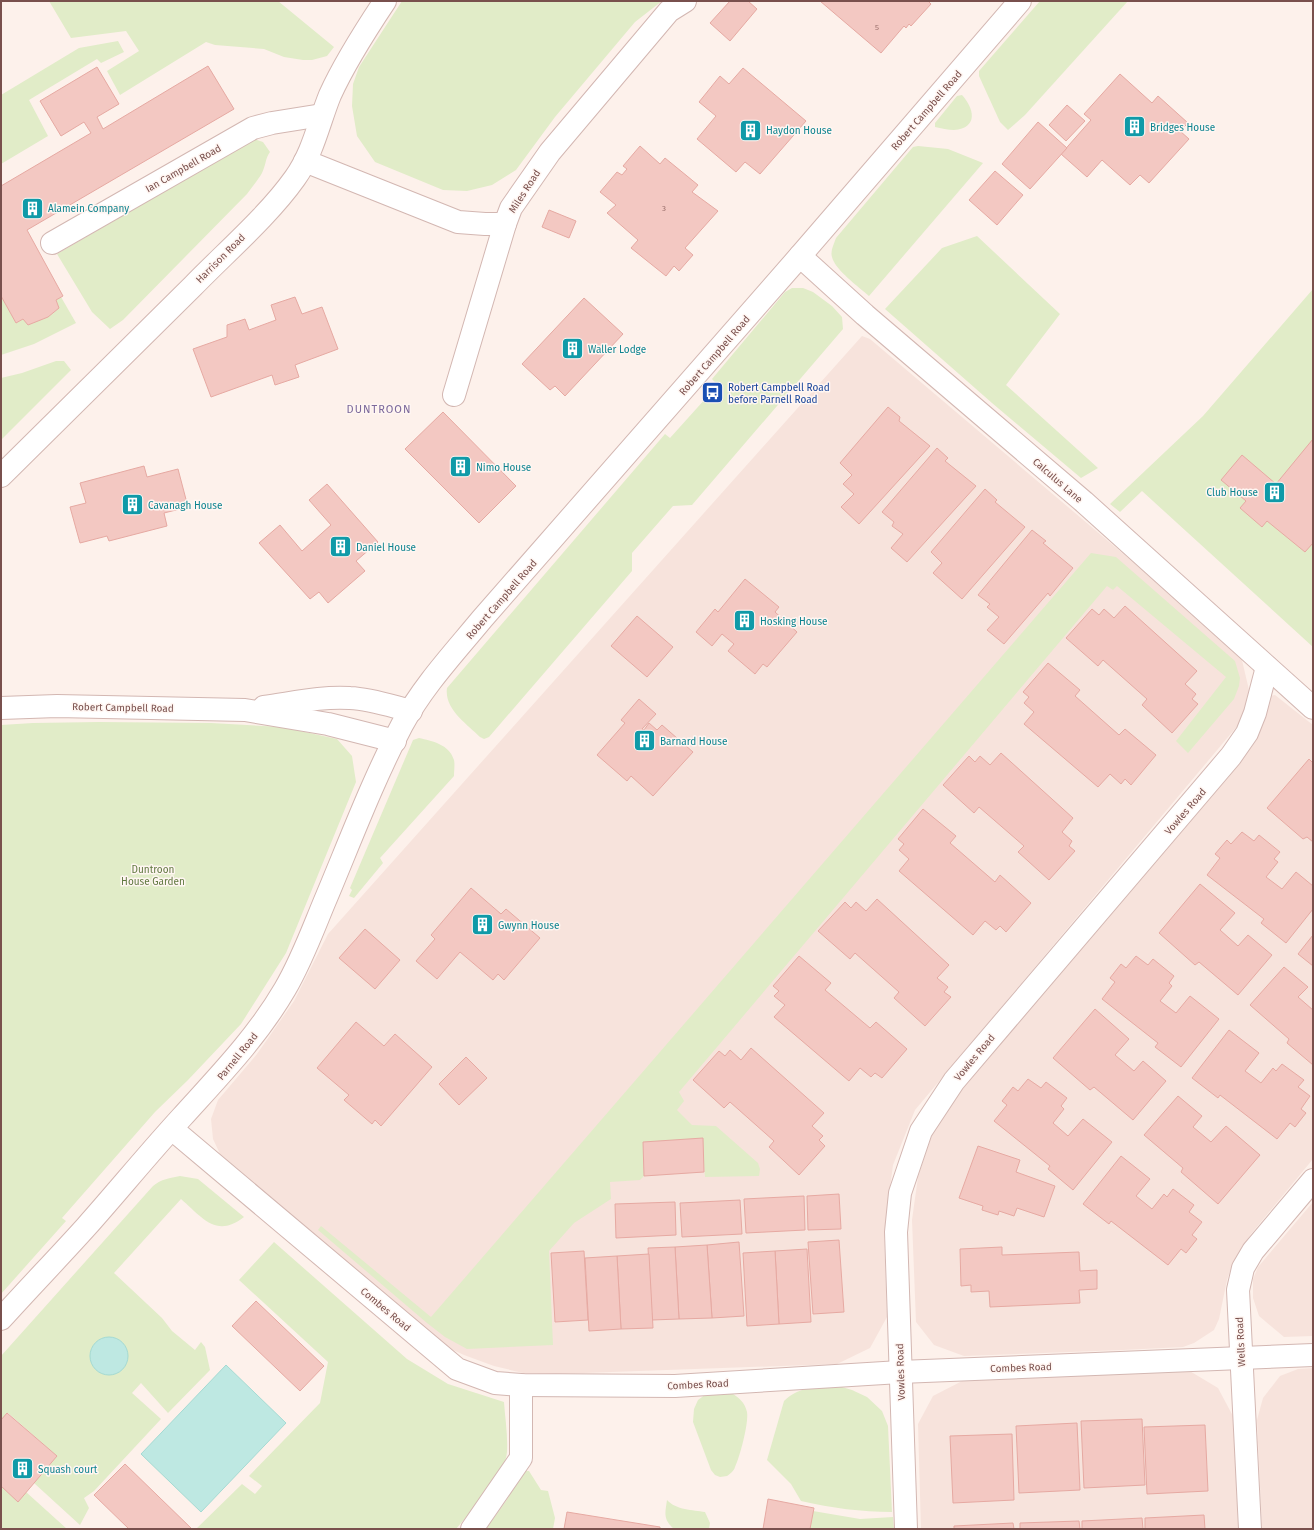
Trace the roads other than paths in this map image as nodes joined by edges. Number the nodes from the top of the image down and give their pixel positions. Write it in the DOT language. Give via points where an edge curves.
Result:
graph roads {
  1 [pos="385,1"];
  2 [pos="685,1"];
  3 [pos="1020,1"];
  4 [pos="322,115"];
  5 [pos="305,161"];
  6 [pos="505,224"];
  7 [pos="52,243"];
  8 [pos="800,256"];
  9 [pos="454,395"];
  10 [pos="1,476"];
  11 [pos="1267,667"];
  12 [pos="1,708"];
  13 [pos="1313,708"];
  14 [pos="245,710"];
  15 [pos="411,711"];
  16 [pos="395,741"];
  17 [pos="172,1130"];
  18 [pos="1313,1180"];
  19 [pos="1,1319"];
  20 [pos="1313,1355"];
  21 [pos="1241,1358"];
  22 [pos="900,1372"];
  23 [pos="521,1385"];
  24 [pos="472,1529"];
  25 [pos="906,1529"];
  26 [pos="1250,1529"];
  1 -- 4 [label="street, Harrison Road" via="352,52"];
  2 -- 6 [label="street, Miles Road" via="669,11 550,152 511,208"];
  3 -- 8 [label="street, Robert Campbell Road"];
  4 -- 5 [label="street, Harrison Road"];
  4 -- 7 [label="street, Ian Campbell Road" via="253,128"];
  5 -- 6 [label="street, Miles Road" via="458,222"];
  5 -- 10 [label="street, Harrison Road" via="266,212"];
  6 -- 9 [label="street"];
  8 -- 11 [label="street, Calculus Lane" via="1084,502"];
  8 -- 15 [label="street, Robert Campbell Road" via="485,615 434,677"];
  11 -- 13 [label="street, Calculus Lane"];
  11 -- 22 [label="street, Vowles Road" via="1247,733 1231,756 954,1081 921,1131 900,1193 896,1232"];
  12 -- 14 [label="street, Robert Campbell Road" via="65,706"];
  14 -- 15 [label="street, Robert Campbell Road" via="322,698 340,698 359,699"];
  14 -- 16 [label="street, Robert Campbell Road" via="328,724"];
  15 -- 16 [label="street, Robert Campbell Road"];
  16 -- 17 [label="street, Parnell Road" via="360,816 301,960 286,988 245,1047"];
  17 -- 19 [label="street, Parnell Road"];
  17 -- 23 [label="street, Combes Road" via="457,1369 495,1383"];
  18 -- 21 [label="street, Wells Road" via="1256,1248 1243,1268 1238,1290"];
  20 -- 21 [label="street, Combes Road"];
  21 -- 22 [label="street, Combes Road"];
  21 -- 26 [label="street, Wells Road"];
  22 -- 23 [label="street, Combes Road" via="675,1386"];
  22 -- 25 [label="street, Vowles Road"];
  23 -- 24 [label="street" via="521,1458"];
}
